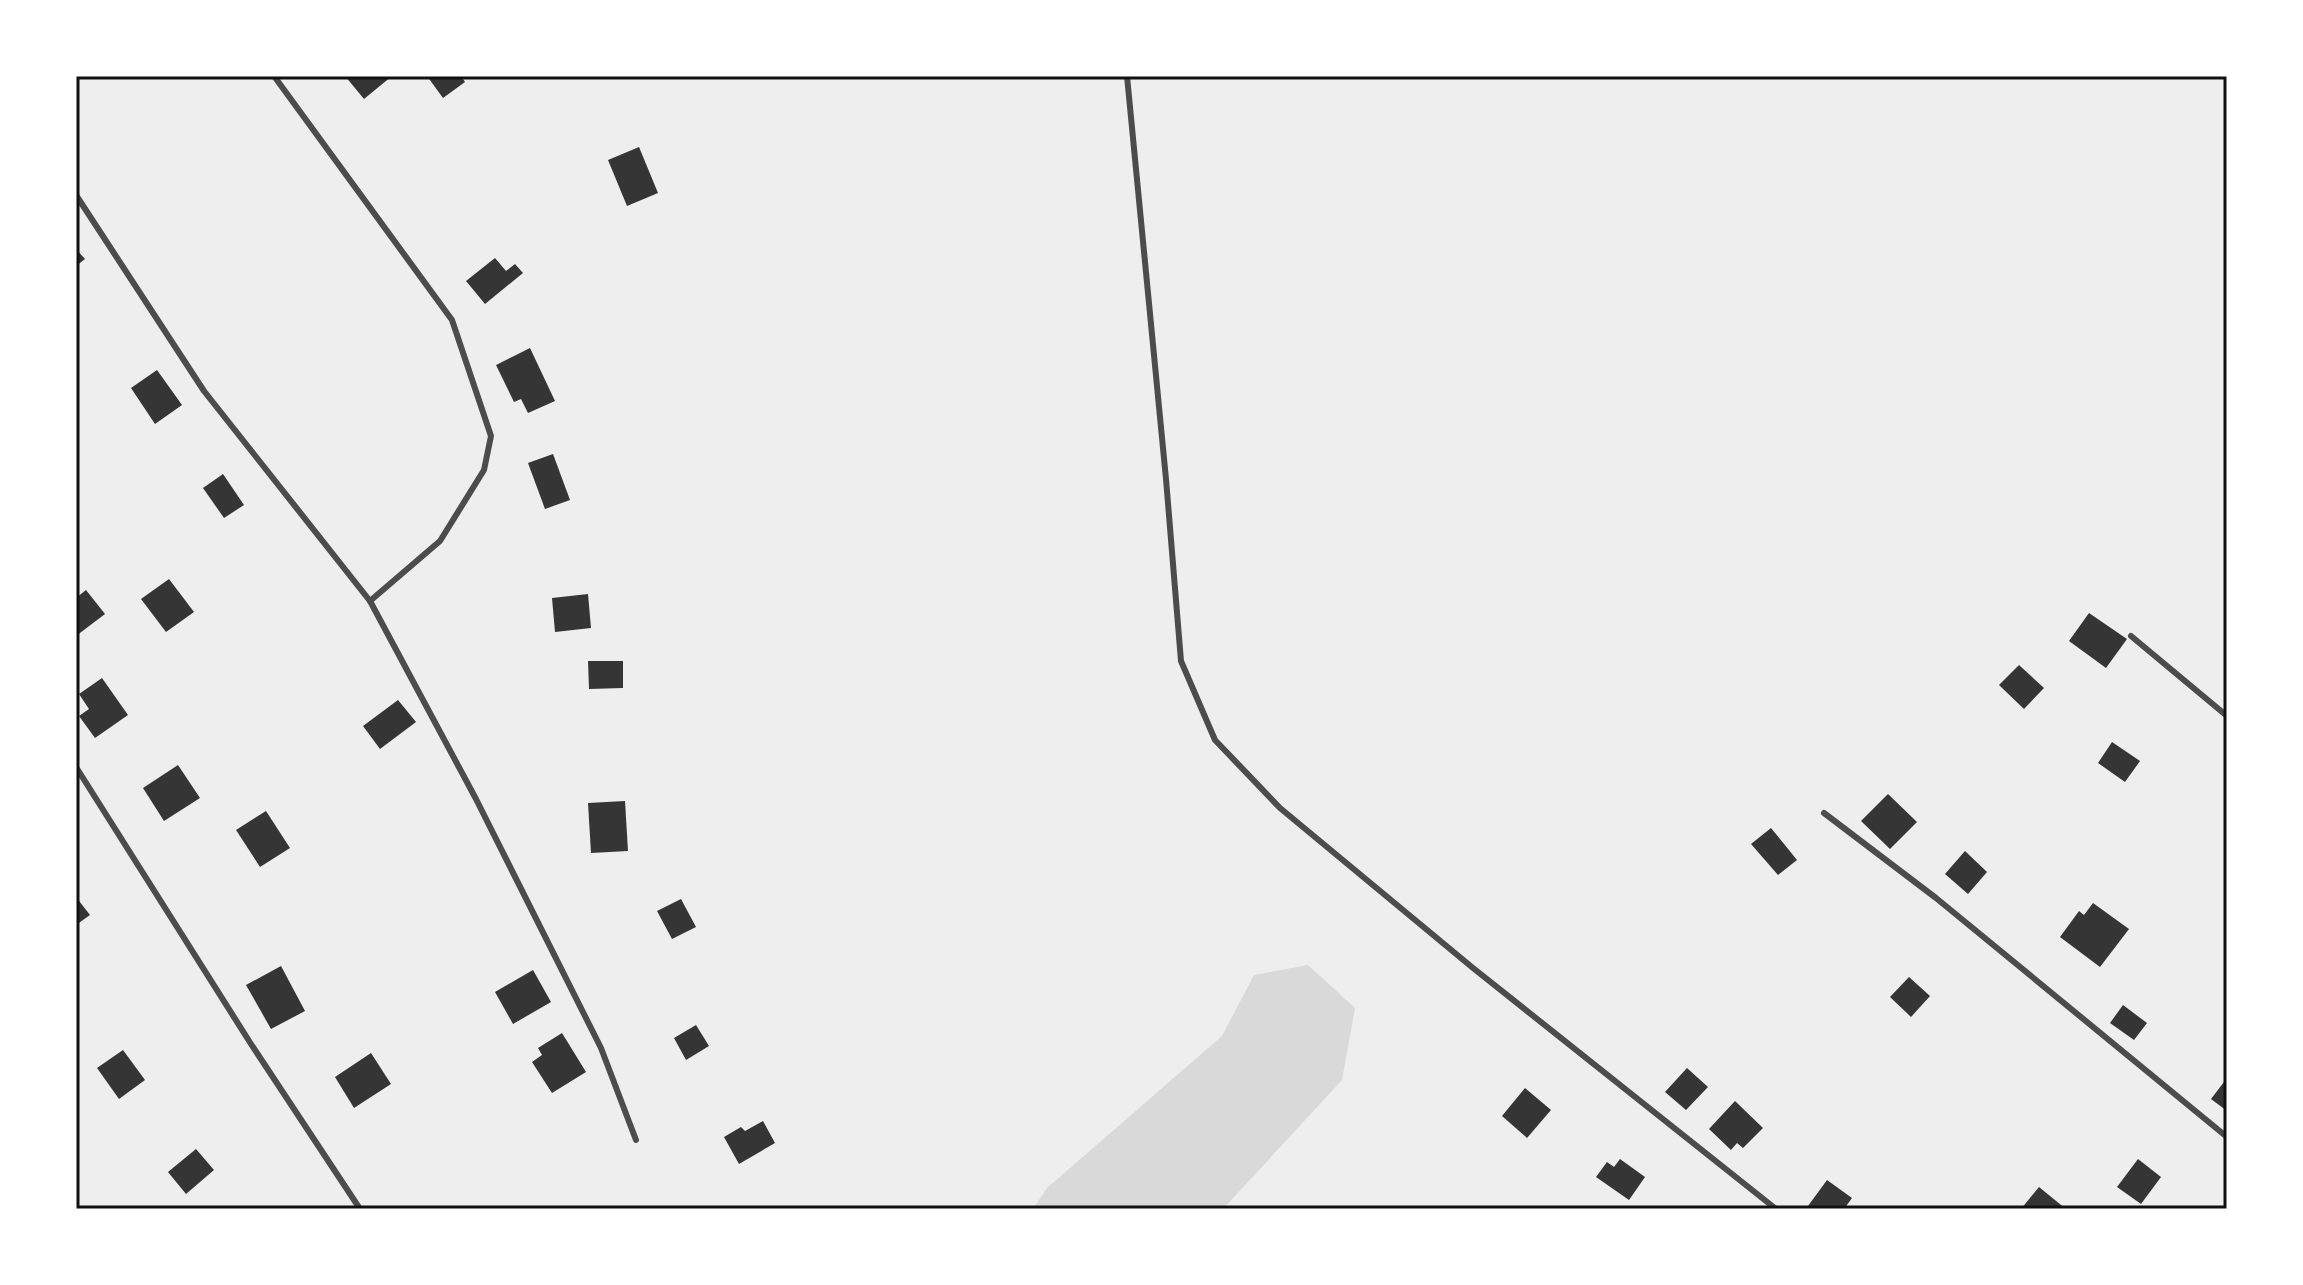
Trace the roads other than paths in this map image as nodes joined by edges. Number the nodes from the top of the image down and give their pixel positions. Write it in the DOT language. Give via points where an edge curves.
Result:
graph roads {
  1 [pos="274,76"];
  2 [pos="1127,76"];
  3 [pos="76,195"];
  4 [pos="370,601"];
  5 [pos="2131,636"];
  6 [pos="2227,716"];
  7 [pos="76,767"];
  8 [pos="1824,813"];
  9 [pos="2227,1137"];
  10 [pos="636,1140"];
  11 [pos="360,1209"];
  12 [pos="1776,1209"];
  1 -- 4 [label="lane" via="452,320 491,436 484,470 440,541"];
  2 -- 12 [label="lane" via="1181,661 1215,740 1280,808"];
  3 -- 4 [label="lane" via="204,391"];
  4 -- 10 [label="lane" via="594,1034"];
  5 -- 6 [label="lane"];
  7 -- 11 [label="lane"];
  8 -- 9 [label="lane"];
}
